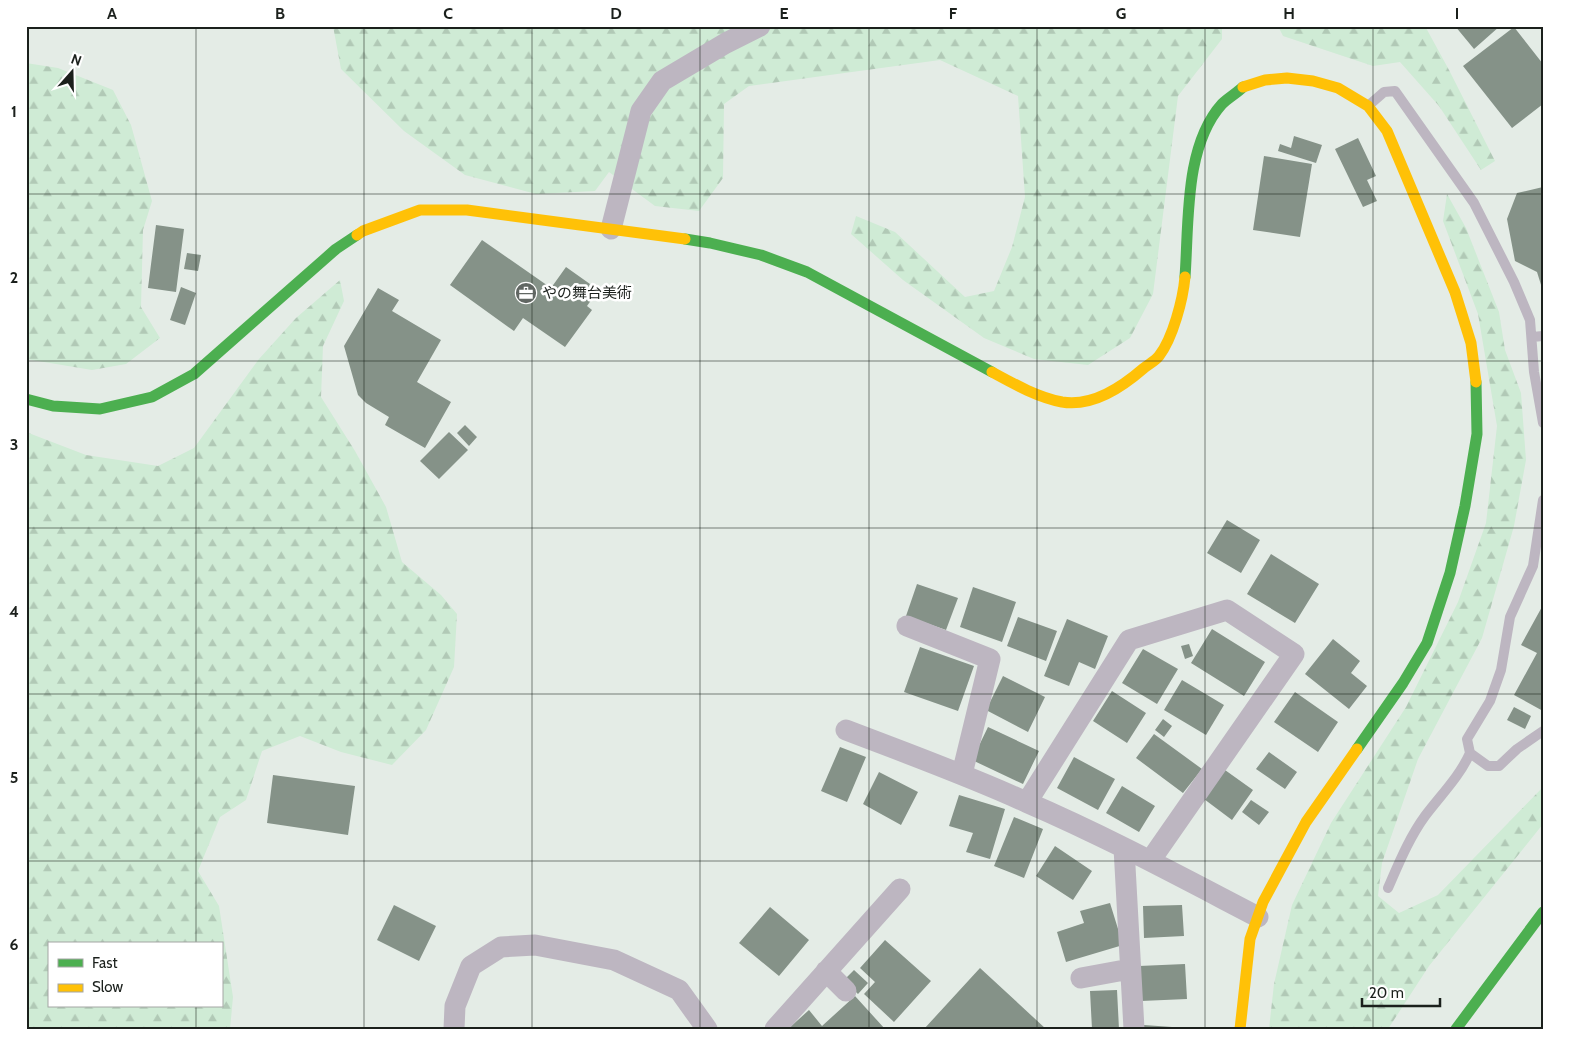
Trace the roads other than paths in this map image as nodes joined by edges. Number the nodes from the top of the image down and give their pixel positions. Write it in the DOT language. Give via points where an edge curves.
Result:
graph roads {
  1 [pos="760,26"];
  2 [pos="1368,106"];
  3 [pos="611,229"];
  4 [pos="1543,336"];
  5 [pos="1532,337"];
  6 [pos="26,399"];
  7 [pos="1543,423"];
  8 [pos="1543,500"];
  9 [pos="907,626"];
  10 [pos="846,730"];
  11 [pos="1543,732"];
  12 [pos="1470,753"];
  13 [pos="962,774"];
  14 [pos="1028,802"];
  15 [pos="1124,848"];
  16 [pos="1150,861"];
  17 [pos="1388,888"];
  18 [pos="900,889"];
  19 [pos="1543,912"];
  20 [pos="1258,917"];
  21 [pos="1130,969"];
  22 [pos="826,971"];
  23 [pos="1081,978"];
  24 [pos="846,991"];
  25 [pos="454,1029"];
  26 [pos="707,1029"];
  27 [pos="775,1029"];
  28 [pos="1134,1029"];
  29 [pos="1240,1029"];
  30 [pos="1456,1029"];
  1 -- 3 [label="street" via="662,81 641,111"];
  2 -- 3 [label="main road" via="1338,88 1287,78 1265,80 1244,87 1223,102 1209,122 1196,153 1190,189 1184,291 1174,328 1159,356 1113,391 1092,400 1064,402 1033,392 807,272 761,255 710,243"];
  2 -- 5 [label="lane" via="1384,92 1395,91 1474,203 1530,320"];
  2 -- 20 [label="main road" via="1387,131 1455,292 1470,343 1478,388 1477,434 1450,573 1427,644 1306,822"];
  3 -- 6 [label="main road" via="467,210 420,210 363,231 336,249 194,374 152,397 100,409 53,406"];
  4 -- 5 [label="lane"];
  5 -- 7 [label="lane"];
  8 -- 12 [label="lane" via="1534,566 1510,617 1501,670 1490,701 1466,739"];
  9 -- 13 [label="street" via="990,659"];
  10 -- 13 [label="street"];
  11 -- 12 [label="lane" via="1499,766 1488,766"];
  12 -- 17 [label="lane" via="1424,817"];
  13 -- 14 [label="street"];
  14 -- 15 [label="street"];
  14 -- 16 [label="street" via="1128,640 1227,610 1294,654"];
  15 -- 16 [label="street"];
  15 -- 21 [label="street"];
  16 -- 20 [label="street"];
  18 -- 22 [label="street"];
  19 -- 30 [label="main road"];
  20 -- 29 [label="main road" via="1250,939"];
  21 -- 23 [label="street"];
  21 -- 28 [label="street"];
  22 -- 24 [label="street"];
  22 -- 27 [label="street"];
  25 -- 26 [label="street" via="455,1006 471,966 501,947 535,945 614,960 678,990"];
}
